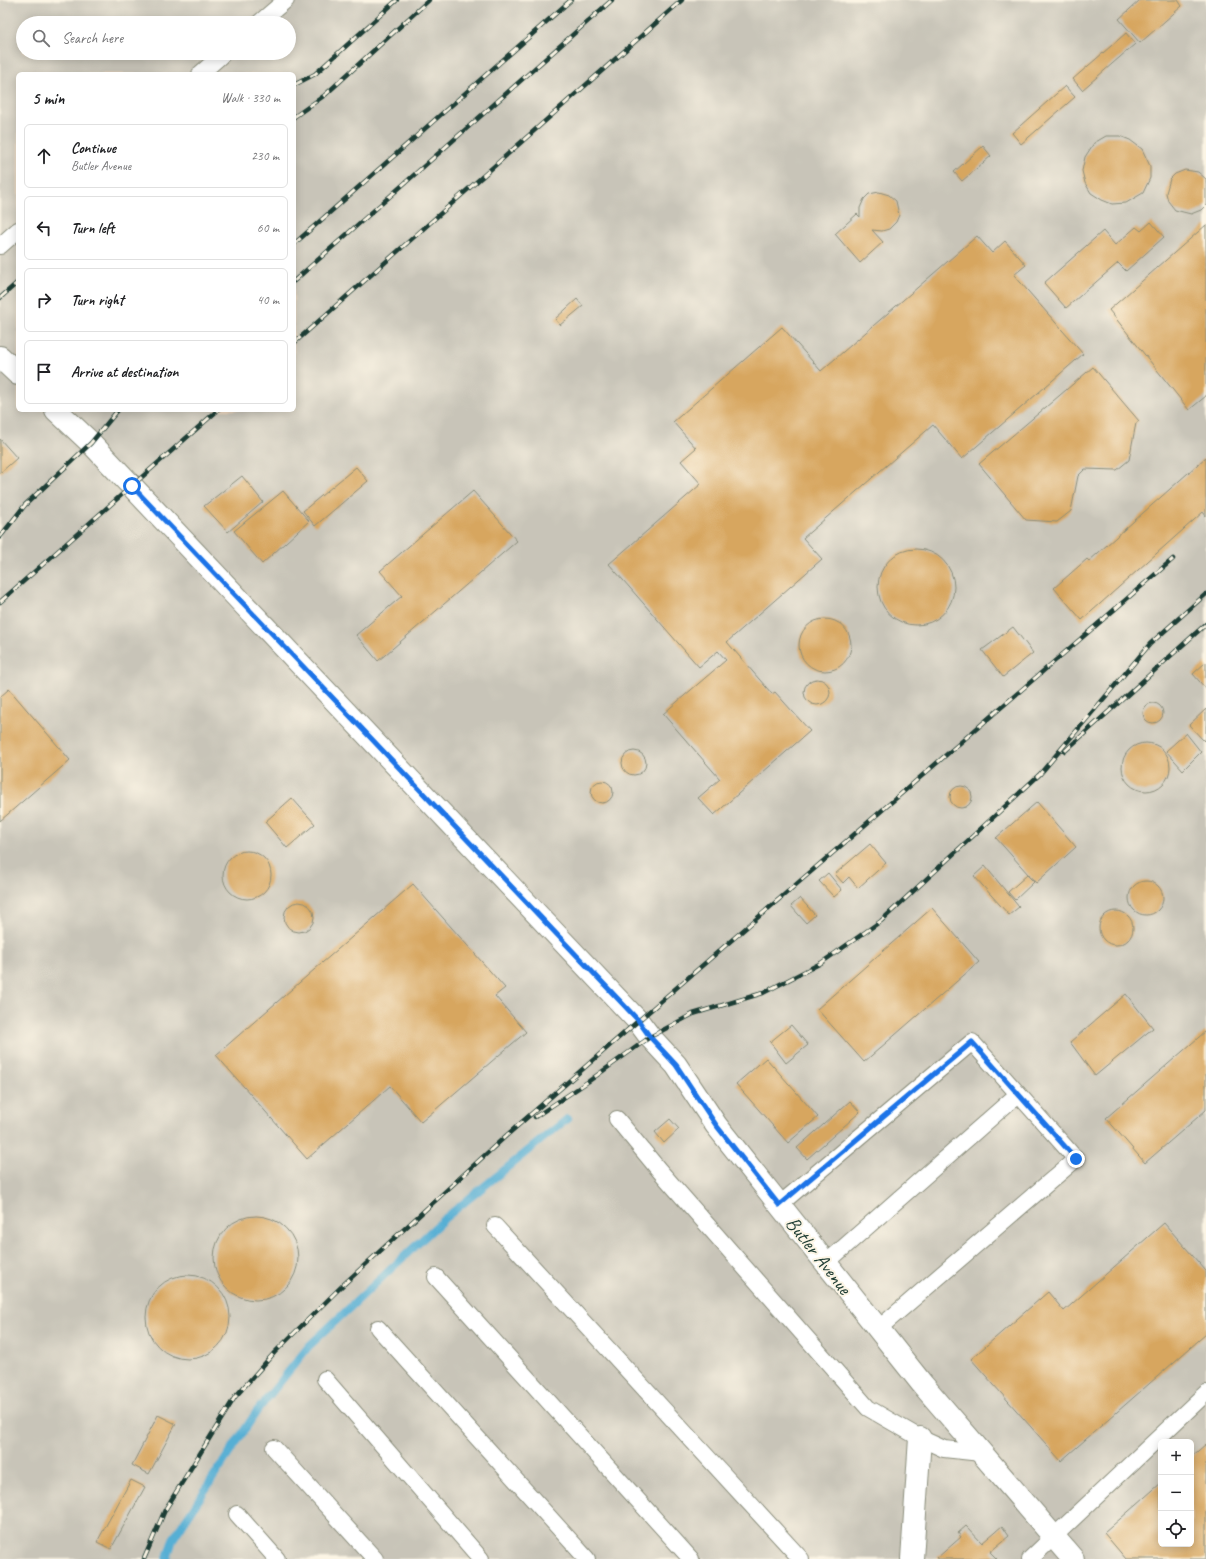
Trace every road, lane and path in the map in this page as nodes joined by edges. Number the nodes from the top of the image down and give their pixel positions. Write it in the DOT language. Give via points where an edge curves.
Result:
graph roads {
  1 [pos="286,0"];
  2 [pos="267,16"];
  3 [pos="216,60"];
  4 [pos="202,72"];
  5 [pos="16,232"];
  6 [pos="0,246"];
  7 [pos="0,357"];
  8 [pos="16,372"];
  9 [pos="58,412"];
  10 [pos="1018,1094"];
  11 [pos="617,1119"];
  12 [pos="779,1205"];
  13 [pos="495,1226"];
  14 [pos="826,1263"];
  15 [pos="436,1277"];
  16 [pos="378,1328"];
  17 [pos="878,1329"];
  18 [pos="325,1379"];
  19 [pos="1206,1393"];
  20 [pos="920,1438"];
  21 [pos="274,1448"];
  22 [pos="982,1453"];
  23 [pos="237,1514"];
  24 [pos="1054,1537"];
  25 [pos="277,1559"];
  26 [pos="375,1559"];
  27 [pos="481,1559"];
  28 [pos="587,1559"];
  29 [pos="691,1559"];
  30 [pos="801,1559"];
  31 [pos="912,1559"];
  32 [pos="1030,1559"];
  33 [pos="1073,1559"];
  1 -- 2 [label="lane"];
  3 -- 4 [label="lane"];
  5 -- 6 [label="lane"];
  7 -- 8 [label="street"];
  9 -- 12 [label="street, Butler Avenue" via="102,454 638,1020 676,1065 716,1125"];
  10 -- 12 [label="lane" via="972,1042"];
  10 -- 14 [label="lane"];
  10 -- 17 [label="lane" via="1076,1159"];
  11 -- 20 [label="lane" via="868,1408"];
  12 -- 14 [label="street, Butler Avenue"];
  13 -- 30 [label="lane"];
  14 -- 17 [label="street, Butler Avenue"];
  15 -- 29 [label="lane"];
  16 -- 28 [label="lane"];
  17 -- 22 [label="street, Butler Avenue"];
  18 -- 27 [label="lane"];
  19 -- 24 [label="lane"];
  20 -- 22 [label="lane" via="944,1449"];
  20 -- 31 [label="street"];
  21 -- 26 [label="lane"];
  22 -- 24 [label="street, Butler Avenue"];
  23 -- 25 [label="lane"];
  24 -- 32 [label="lane"];
  24 -- 33 [label="street, Butler Avenue"];
}
